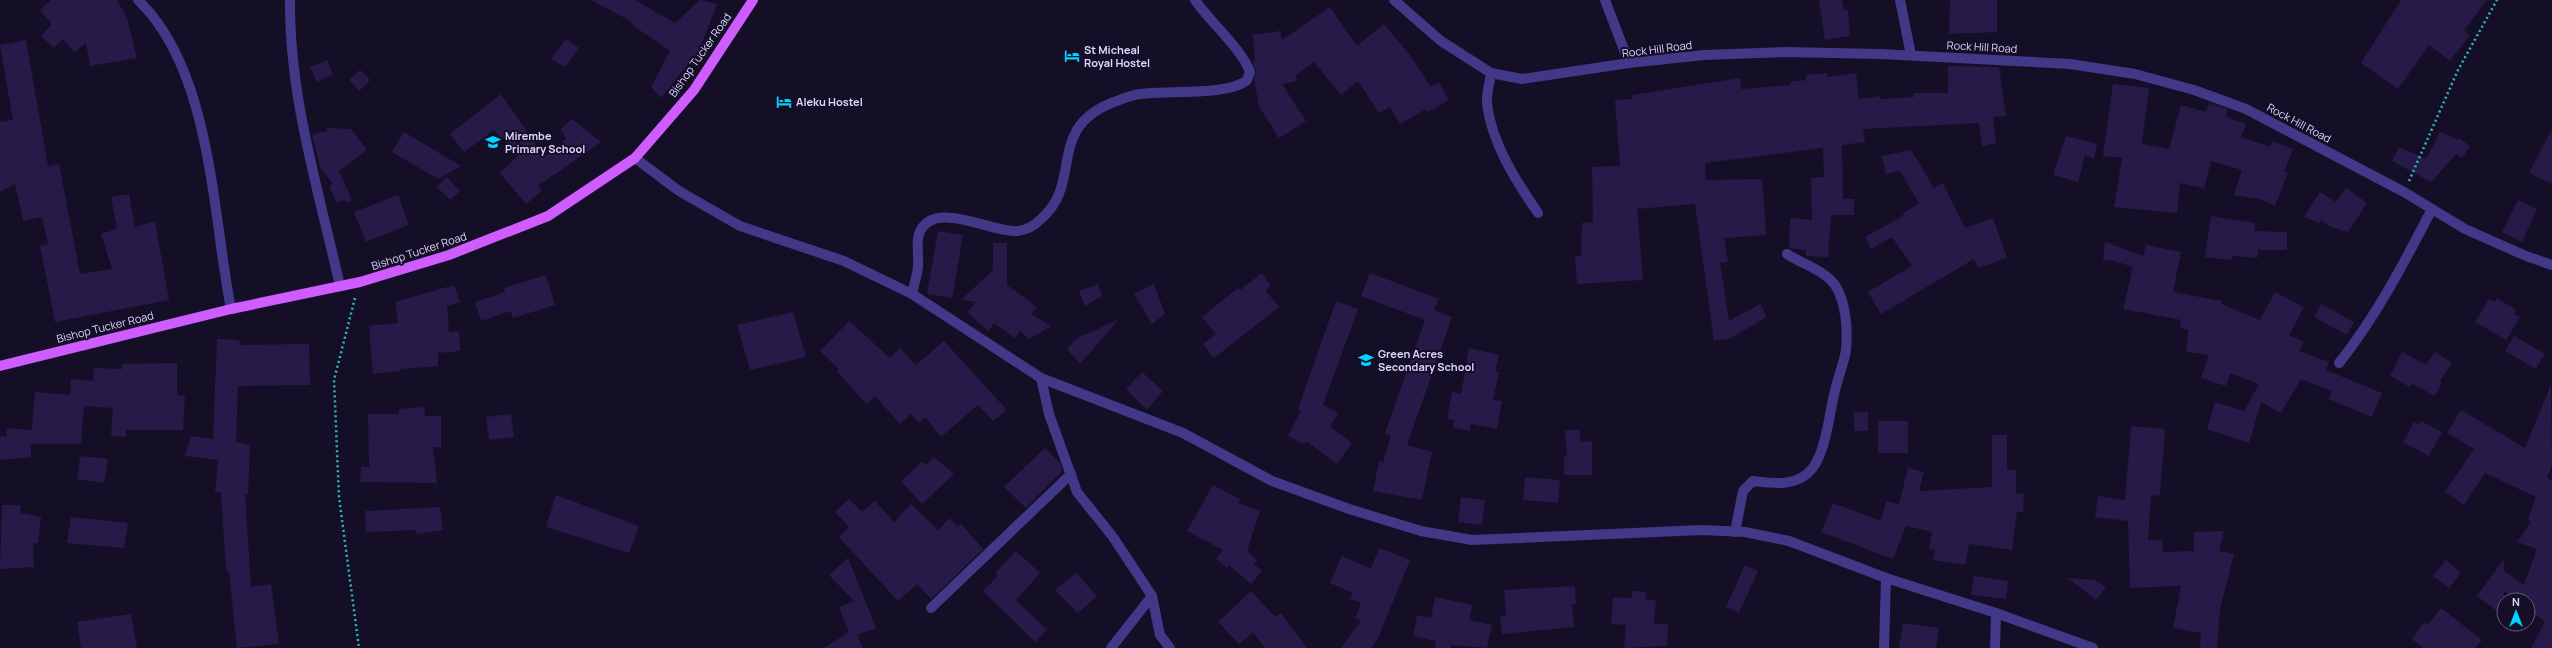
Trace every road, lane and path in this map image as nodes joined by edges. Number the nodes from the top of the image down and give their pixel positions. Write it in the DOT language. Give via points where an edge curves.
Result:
graph roads {
  1 [pos="138,0"];
  2 [pos="290,0"];
  3 [pos="753,0"];
  4 [pos="1195,0"];
  5 [pos="1394,0"];
  6 [pos="1605,0"];
  7 [pos="1900,0"];
  8 [pos="2497,0"];
  9 [pos="1911,55"];
  10 [pos="1629,63"];
  11 [pos="1491,73"];
  12 [pos="635,158"];
  13 [pos="2404,192"];
  14 [pos="2432,209"];
  15 [pos="1538,213"];
  16 [pos="1787,254"];
  17 [pos="2552,265"];
  18 [pos="360,282"];
  19 [pos="340,286"];
  20 [pos="912,294"];
  21 [pos="231,309"];
  22 [pos="2339,363"];
  23 [pos="0,366"];
  24 [pos="1041,378"];
  25 [pos="1071,474"];
  26 [pos="1735,532"];
  27 [pos="1886,578"];
  28 [pos="1152,596"];
  29 [pos="931,608"];
  30 [pos="1996,613"];
  31 [pos="359,648"];
  32 [pos="1112,648"];
  33 [pos="1170,648"];
  34 [pos="1884,648"];
  35 [pos="1995,648"];
  36 [pos="2093,648"];
  1 -- 21 [label="street" via="149,11 172,45 196,107 207,156 221,260"];
  2 -- 19 [label="street" via="290,36 303,117"];
  3 -- 12 [label="main road, Bishop Tucker Road" via="694,90"];
  4 -- 20 [label="street" via="1244,61 1250,72 1247,80 1232,88 1140,94 1113,102 1092,114 1074,133 1063,185 1055,202 1042,218 1026,230 1004,230 951,217 930,222 922,229 919,234 918,267"];
  5 -- 11 [label="street, Rock Hill Road" via="1441,41"];
  6 -- 10 [label="street"];
  7 -- 9 [label="street"];
  8 -- 13 [label="path" via="2458,70"];
  9 -- 10 [label="street, Rock Hill Road" via="1786,52 1704,55"];
  9 -- 13 [label="street, Rock Hill Road" via="2070,64 2135,74 2194,90 2246,109"];
  10 -- 11 [label="street, Rock Hill Road" via="1522,79"];
  11 -- 15 [label="street" via="1487,103 1495,134 1513,177"];
  12 -- 18 [label="main road, Bishop Tucker Road" via="548,216 449,255"];
  12 -- 20 [label="street" via="679,191 740,226 844,261"];
  13 -- 14 [label="street, Rock Hill Road"];
  14 -- 17 [label="street, Rock Hill Road" via="2465,229"];
  14 -- 22 [label="street" via="2394,279 2353,346"];
  16 -- 26 [label="street" via="1826,275 1835,286 1844,304 1846,350 1819,457 1810,472 1800,479 1780,484 1753,481 1743,491"];
  18 -- 19 [label="main road, Bishop Tucker Road"];
  18 -- 31 [label="path" via="346,324 334,380 339,497"];
  19 -- 21 [label="main road, Bishop Tucker Road"];
  20 -- 24 [label="street"];
  21 -- 23 [label="main road, Bishop Tucker Road"];
  24 -- 25 [label="street" via="1049,414"];
  24 -- 26 [label="street" via="1183,433 1272,481 1421,531 1472,540 1702,530"];
  25 -- 28 [label="street" via="1077,492 1113,537"];
  25 -- 29 [label="street"];
  26 -- 27 [label="street" via="1788,540"];
  27 -- 30 [label="street"];
  27 -- 34 [label="street"];
  28 -- 32 [label="street"];
  28 -- 33 [label="street" via="1160,635"];
  30 -- 35 [label="street"];
  30 -- 36 [label="street"];
}
